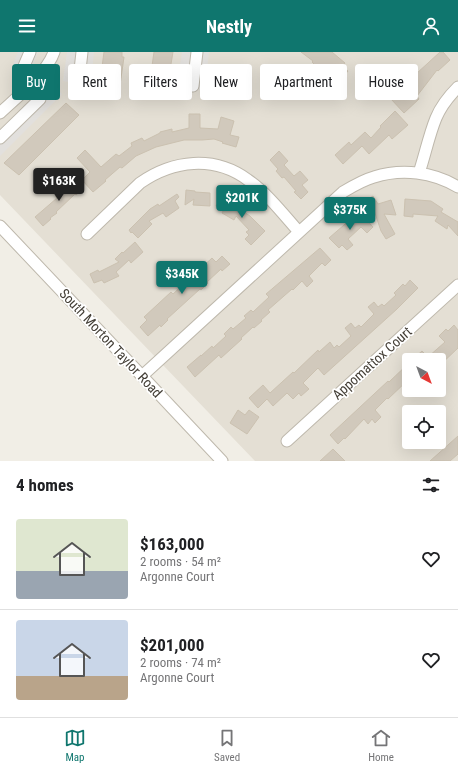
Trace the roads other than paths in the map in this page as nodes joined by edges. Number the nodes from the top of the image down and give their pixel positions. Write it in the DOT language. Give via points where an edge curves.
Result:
graph roads {
  1 [pos="30,52"];
  2 [pos="54,52"];
  3 [pos="82,52"];
  4 [pos="197,52"];
  5 [pos="25,64"];
  6 [pos="48,64"];
  7 [pos="81,64"];
  8 [pos="193,86"];
  9 [pos="458,87"];
  10 [pos="14,100"];
  11 [pos="39,100"];
  12 [pos="0,113"];
  13 [pos="0,138"];
  14 [pos="419,173"];
  15 [pos="458,187"];
  16 [pos="0,226"];
  17 [pos="299,232"];
  18 [pos="86,234"];
  19 [pos="458,285"];
  20 [pos="142,376"];
  21 [pos="287,441"];
  22 [pos="222,461"];
  1 -- 5 [label="street"];
  2 -- 6 [label="street"];
  3 -- 7 [label="street"];
  4 -- 8 [label="street"];
  9 -- 14 [label="street" via="436,118"];
  10 -- 12 [label="street"];
  11 -- 13 [label="street"];
  14 -- 15 [label="street" via="442,179"];
  14 -- 17 [label="street" via="389,173 358,183 343,192"];
  16 -- 20 [label="street, South Morton Taylor Road"];
  17 -- 18 [label="street" via="260,189 241,175 216,165 194,163 169,168 149,177"];
  17 -- 20 [label="street"];
  19 -- 21 [label="street, Appomattox Court"];
  20 -- 22 [label="street, South Morton Taylor Road"];
}
